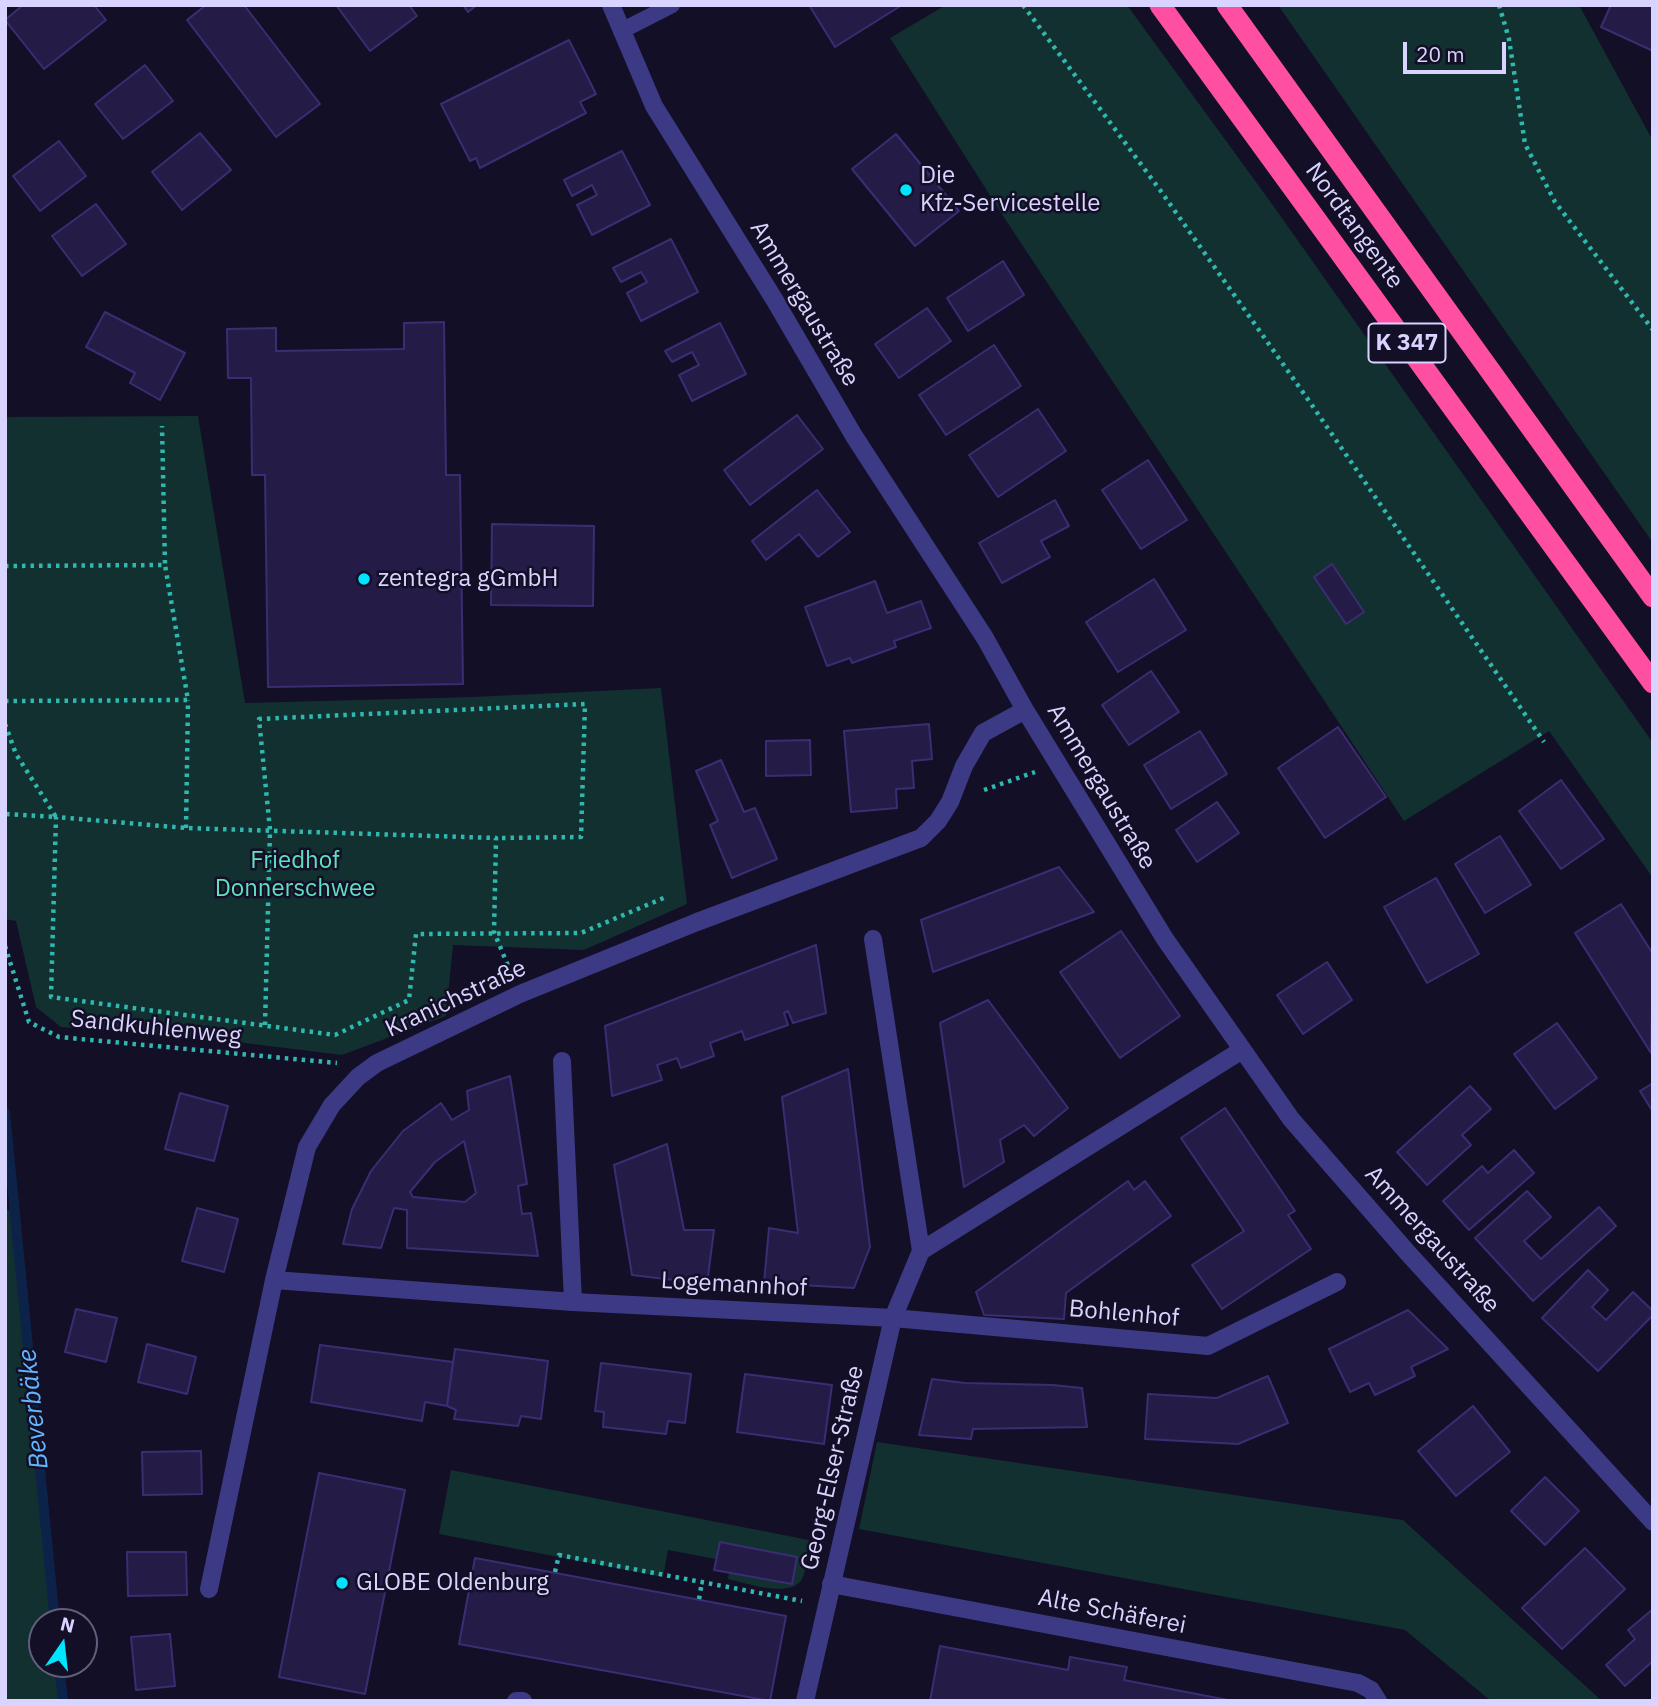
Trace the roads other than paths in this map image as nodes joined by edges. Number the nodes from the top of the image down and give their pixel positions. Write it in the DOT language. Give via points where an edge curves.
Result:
graph roads {
  1 [pos="611,5"];
  2 [pos="671,5"];
  3 [pos="1160,5"];
  4 [pos="1227,5"];
  5 [pos="621,31"];
  6 [pos="1653,597"];
  7 [pos="1653,682"];
  8 [pos="1025,710"];
  9 [pos="873,939"];
  10 [pos="1242,1050"];
  11 [pos="562,1061"];
  12 [pos="921,1251"];
  13 [pos="274,1280"];
  14 [pos="1337,1282"];
  15 [pos="573,1301"];
  16 [pos="893,1318"];
  17 [pos="1653,1522"];
  18 [pos="831,1584"];
  19 [pos="209,1589"];
  20 [pos="516,1701"];
  21 [pos="523,1701"];
  22 [pos="805,1701"];
  23 [pos="1378,1701"];
  1 -- 5 [label="street, Ammergaustraße"];
  2 -- 5 [label="lane"];
  3 -- 7 [label="highway, Nordtangente / K 347"];
  4 -- 6 [label="highway, Nordtangente / K 347"];
  5 -- 8 [label="street, Ammergaustraße" via="654,106 861,447 985,638"];
  8 -- 10 [label="street, Ammergaustraße" via="1165,939"];
  8 -- 13 [label="street, Kranichstraße" via="983,733 950,802 921,838 520,994 377,1063 358,1077 332,1105 307,1147"];
  9 -- 12 [label="street"];
  10 -- 12 [label="street"];
  10 -- 17 [label="street, Ammergaustraße" via="1291,1119"];
  11 -- 15 [label="street"];
  12 -- 16 [label="street, Georg-Elser-Straße"];
  13 -- 15 [label="street, Logemannhof"];
  13 -- 19 [label="street, Kranichstraße"];
  14 -- 16 [label="street, Bohlenhof" via="1209,1346"];
  15 -- 16 [label="street, Logemannhof"];
  16 -- 18 [label="street, Georg-Elser-Straße"];
  18 -- 22 [label="street, Georg-Elser-Straße"];
  18 -- 23 [label="street, Alte Schäferei" via="1358,1683"];
  20 -- 21 [label="street"];
}
